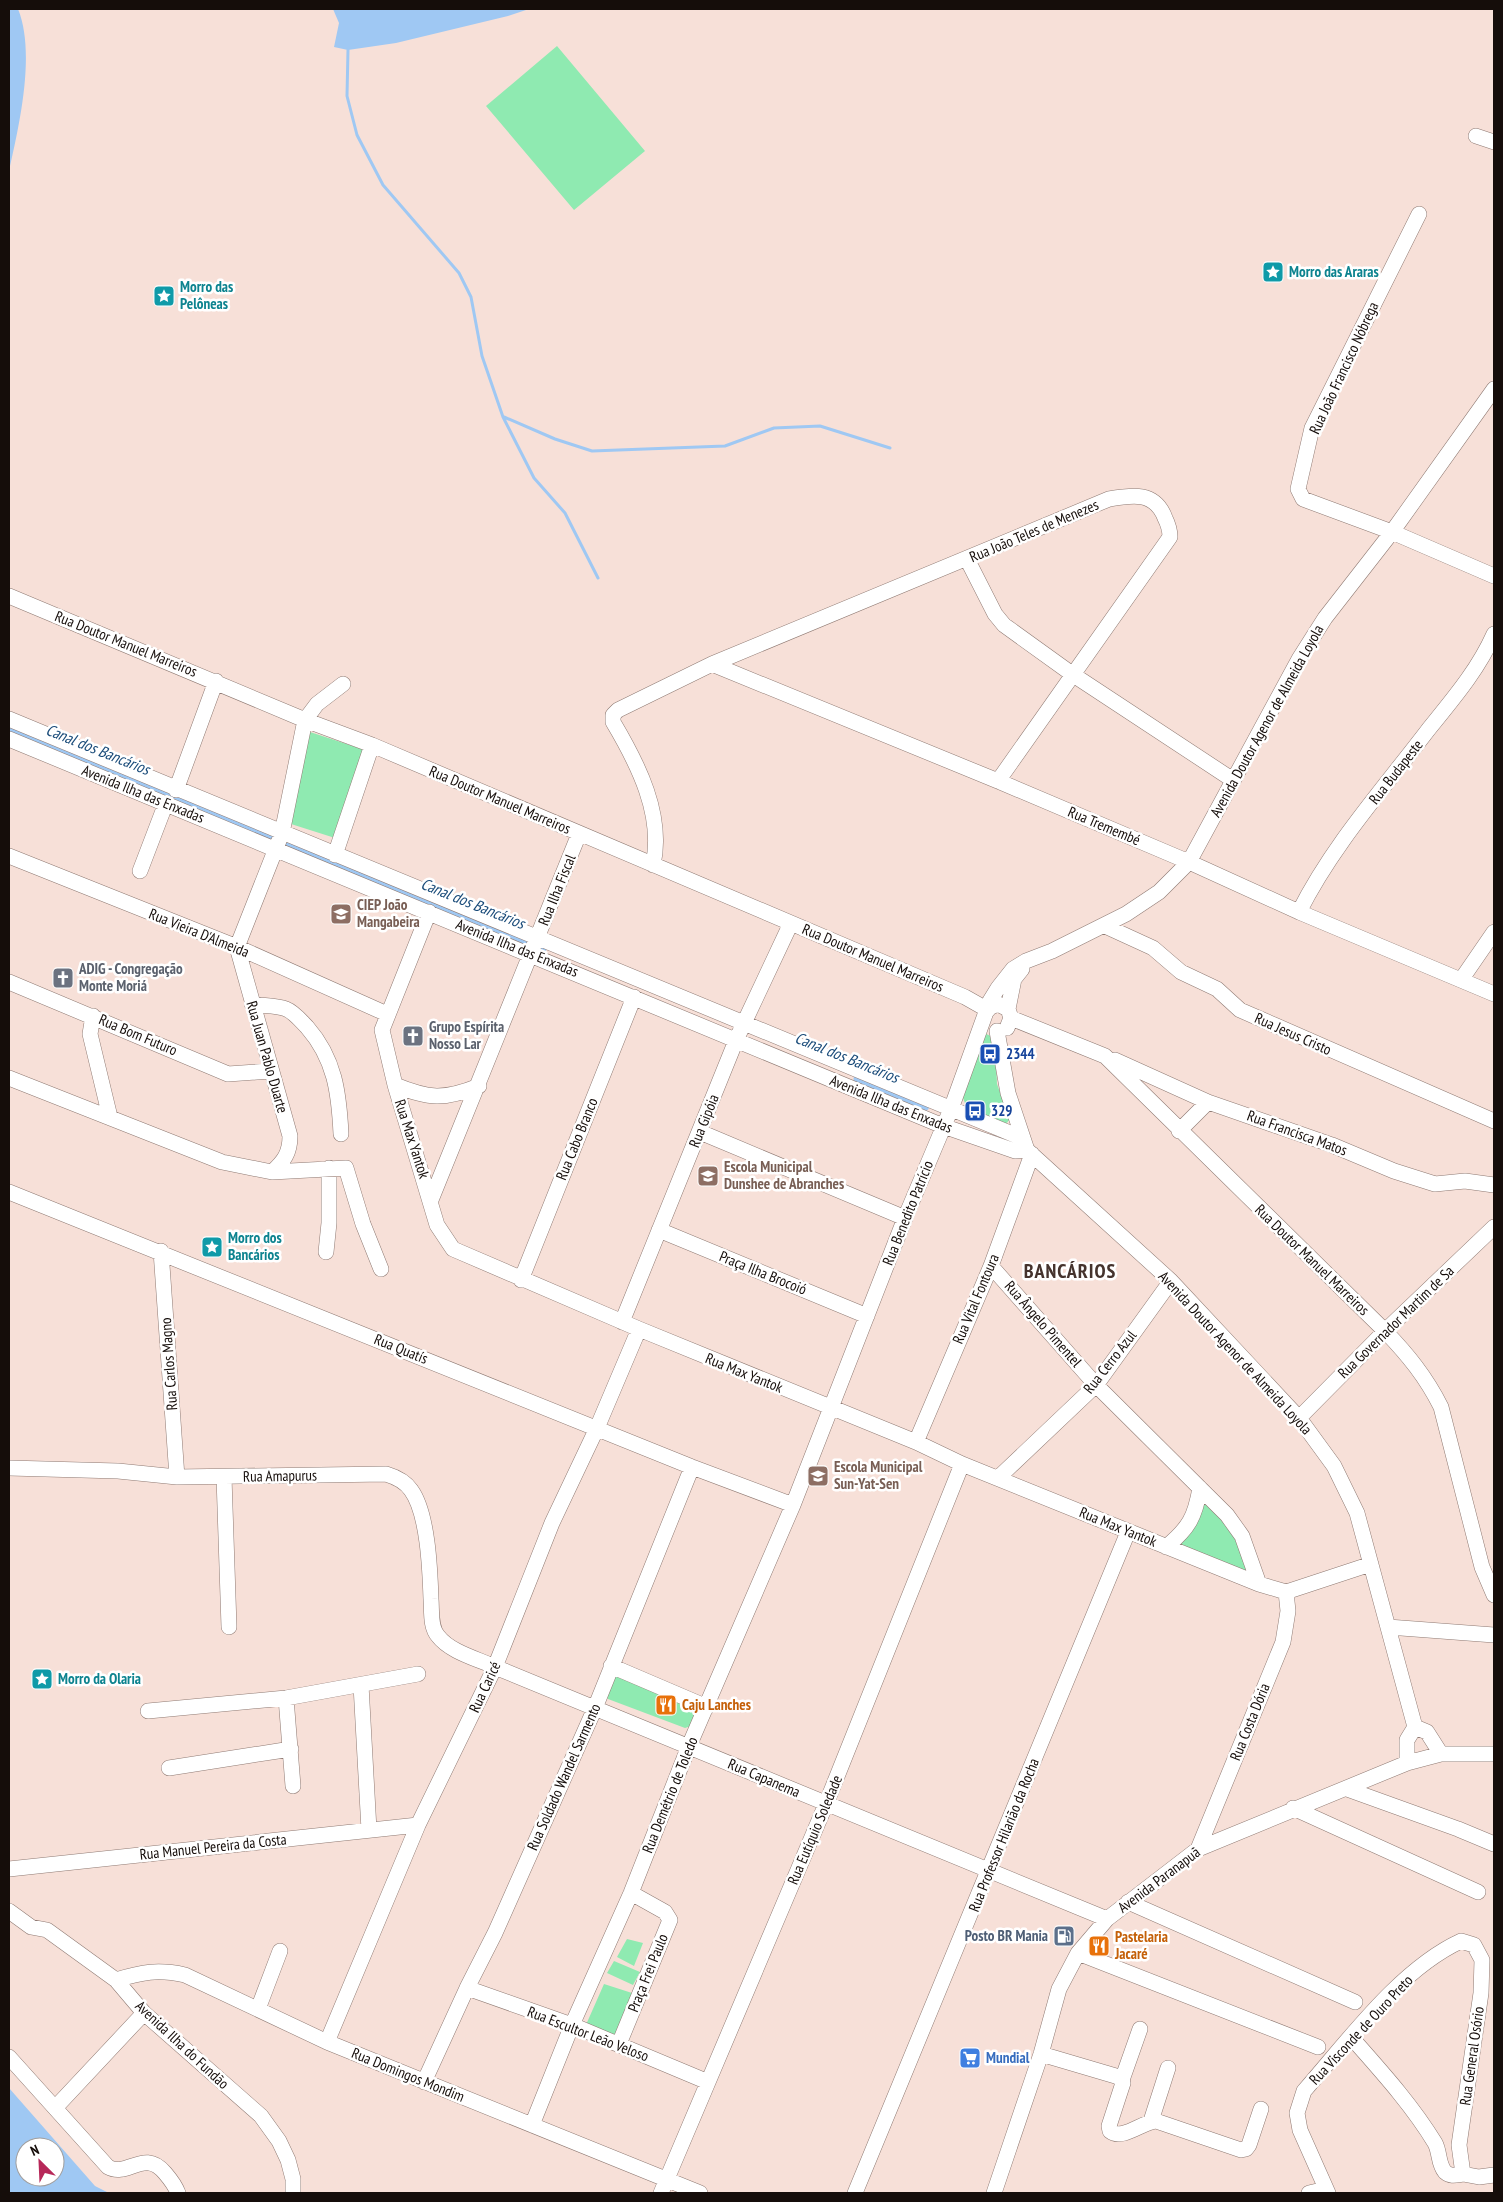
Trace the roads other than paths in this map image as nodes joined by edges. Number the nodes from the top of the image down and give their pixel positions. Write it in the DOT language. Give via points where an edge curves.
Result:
graph roads {
  1 [pos="1476,136"];
  2 [pos="1494,142"];
  3 [pos="1419,214"];
  4 [pos="1494,389"];
  5 [pos="1392,532"];
  6 [pos="968,559"];
  7 [pos="1494,576"];
  8 [pos="9,596"];
  9 [pos="1494,634"];
  10 [pos="712,664"];
  11 [pos="1072,674"];
  12 [pos="216,681"];
  13 [pos="344,684"];
  14 [pos="9,720"];
  15 [pos="305,720"];
  16 [pos="9,739"];
  17 [pos="372,745"];
  18 [pos="1233,780"];
  19 [pos="998,781"];
  20 [pos="176,790"];
  21 [pos="166,803"];
  22 [pos="579,834"];
  23 [pos="279,841"];
  24 [pos="335,855"];
  25 [pos="9,856"];
  26 [pos="1189,862"];
  27 [pos="653,865"];
  28 [pos="140,871"];
  29 [pos="429,912"];
  30 [pos="1299,912"];
  31 [pos="791,923"];
  32 [pos="1105,926"];
  33 [pos="1494,932"];
  34 [pos="535,946"];
  35 [pos="237,947"];
  36 [pos="1036,957"];
  37 [pos="1461,980"];
  38 [pos="9,982"];
  39 [pos="1494,994"];
  40 [pos="634,997"];
  41 [pos="252,1004"];
  42 [pos="987,1012"];
  43 [pos="387,1014"];
  44 [pos="1009,1014"];
  45 [pos="92,1016"];
  46 [pos="744,1023"];
  47 [pos="997,1031"];
  48 [pos="737,1039"];
  49 [pos="1105,1056"];
  50 [pos="270,1071"];
  51 [pos="9,1078"];
  52 [pos="395,1085"];
  53 [pos="479,1086"];
  54 [pos="1208,1102"];
  55 [pos="951,1109"];
  56 [pos="110,1117"];
  57 [pos="1494,1121"];
  58 [pos="942,1126"];
  59 [pos="1180,1131"];
  60 [pos="700,1132"];
  61 [pos="341,1134"];
  62 [pos="1024,1148"];
  63 [pos="329,1168"];
  64 [pos="272,1172"];
  65 [pos="1494,1185"];
  66 [pos="9,1192"];
  67 [pos="431,1200"];
  68 [pos="905,1218"];
  69 [pos="1494,1227"];
  70 [pos="659,1230"];
  71 [pos="161,1252"];
  72 [pos="326,1252"];
  73 [pos="991,1266"];
  74 [pos="381,1269"];
  75 [pos="521,1280"];
  76 [pos="1171,1281"];
  77 [pos="867,1316"];
  78 [pos="622,1322"];
  79 [pos="639,1330"];
  80 [pos="1385,1331"];
  81 [pos="1096,1385"];
  82 [pos="830,1408"];
  83 [pos="1299,1418"];
  84 [pos="597,1428"];
  85 [pos="916,1442"];
  86 [pos="962,1464"];
  87 [pos="9,1468"];
  88 [pos="692,1468"];
  89 [pos="177,1477"];
  90 [pos="224,1477"];
  91 [pos="998,1478"];
  92 [pos="1200,1488"];
  93 [pos="793,1505"];
  94 [pos="1128,1532"];
  95 [pos="1166,1547"];
  96 [pos="1371,1564"];
  97 [pos="1259,1584"];
  98 [pos="1286,1592"];
  99 [pos="1494,1595"];
  100 [pos="432,1623"];
  101 [pos="229,1627"];
  102 [pos="1388,1627"];
  103 [pos="1494,1635"];
  104 [pos="611,1666"];
  105 [pos="495,1667"];
  106 [pos="418,1674"];
  107 [pos="361,1685"];
  108 [pos="286,1698"];
  109 [pos="707,1707"];
  110 [pos="595,1708"];
  111 [pos="148,1711"];
  112 [pos="1415,1727"];
  113 [pos="689,1746"];
  114 [pos="291,1749"];
  115 [pos="1441,1754"];
  116 [pos="1494,1754"];
  117 [pos="1407,1763"];
  118 [pos="169,1768"];
  119 [pos="294,1786"];
  120 [pos="1347,1789"];
  121 [pos="826,1804"];
  122 [pos="1293,1808"];
  123 [pos="418,1825"];
  124 [pos="369,1830"];
  125 [pos="1494,1844"];
  126 [pos="1198,1849"];
  127 [pos="9,1869"];
  128 [pos="989,1871"];
  129 [pos="1478,1892"];
  130 [pos="630,1894"];
  131 [pos="1128,1902"];
  132 [pos="9,1911"];
  133 [pos="1107,1919"];
  134 [pos="1441,1950"];
  135 [pos="280,1951"];
  136 [pos="1078,1953"];
  137 [pos="116,1980"];
  138 [pos="467,1988"];
  139 [pos="1356,2002"];
  140 [pos="258,2009"];
  141 [pos="144,2013"];
  142 [pos="572,2025"];
  143 [pos="1140,2030"];
  144 [pos="1352,2037"];
  145 [pos="327,2042"];
  146 [pos="619,2044"];
  147 [pos="1318,2047"];
  148 [pos="1040,2054"];
  149 [pos="9,2057"];
  150 [pos="1168,2068"];
  151 [pos="1122,2080"];
  152 [pos="424,2082"];
  153 [pos="708,2082"];
  154 [pos="55,2108"];
  155 [pos="1261,2109"];
  156 [pos="1151,2121"];
  157 [pos="532,2125"];
  158 [pos="1463,2174"];
  159 [pos="1494,2174"];
  160 [pos="663,2186"];
  161 [pos="1327,2191"];
  162 [pos="178,2193"];
  163 [pos="292,2193"];
  164 [pos="700,2193"];
  165 [pos="855,2193"];
  166 [pos="994,2193"];
  167 [pos="1309,2193"];
  1 -- 2 [label="street"];
  3 -- 5 [label="street, Rua João Francisco Nóbrega" via="1312,428 1298,489 1303,499"];
  4 -- 5 [label="street, Avenida Doutor Agenor de Almeida Loyola"];
  5 -- 7 [label="street"];
  5 -- 18 [label="street, Avenida Doutor Agenor de Almeida Loyola" via="1325,618"];
  6 -- 10 [label="street, Rua João Teles de Menezes"];
  6 -- 11 [label="street" via="999,621"];
  6 -- 11 [label="street, Rua João Teles de Menezes" via="1109,499 1133,495 1150,498 1158,504 1170,537"];
  8 -- 12 [label="street, Rua Doutor Manuel Marreiros"];
  9 -- 30 [label="street, Rua Budapeste" via="1476,670 1359,819 1316,879"];
  10 -- 19 [label="street, Rua Tremembé"];
  10 -- 27 [label="street, Rua João Teles de Menezes" via="613,715 636,761 649,800 656,830"];
  11 -- 18 [label="street"];
  11 -- 19 [label="street, Rua João Teles de Menezes"];
  12 -- 15 [label="street, Rua Doutor Manuel Marreiros"];
  12 -- 20 [label="street"];
  13 -- 15 [label="street" via="317,704"];
  14 -- 20 [label="street, Avenida Ilha das Enxadas"];
  15 -- 17 [label="street, Rua Doutor Manuel Marreiros"];
  15 -- 23 [label="street"];
  16 -- 21 [label="street, Avenida Ilha das Enxadas"];
  17 -- 22 [label="street, Rua Doutor Manuel Marreiros"];
  17 -- 24 [label="street"];
  18 -- 26 [label="street, Avenida Doutor Agenor de Almeida Loyola"];
  19 -- 26 [label="street, Rua Tremembé"];
  20 -- 23 [label="street, Avenida Ilha das Enxadas"];
  21 -- 23 [label="street, Avenida Ilha das Enxadas"];
  21 -- 28 [label="street"];
  22 -- 27 [label="street, Rua Doutor Manuel Marreiros"];
  22 -- 34 [label="street, Rua Ilha Fiscal"];
  23 -- 24 [label="street, Avenida Ilha das Enxadas"];
  23 -- 29 [label="street, Avenida Ilha das Enxadas"];
  23 -- 35 [label="street"];
  24 -- 34 [label="street, Avenida Ilha das Enxadas"];
  25 -- 35 [label="street, Rua Vieira D'Almeida"];
  26 -- 30 [label="street, Rua Tremembé"];
  26 -- 32 [label="street, Avenida Doutor Agenor de Almeida Loyola" via="1159,892"];
  27 -- 31 [label="street, Rua Doutor Manuel Marreiros"];
  29 -- 34 [label="street, Avenida Ilha das Enxadas"];
  29 -- 43 [label="street, Rua Max Yantok"];
  30 -- 37 [label="street, Rua Tremembé"];
  31 -- 42 [label="street, Rua Doutor Manuel Marreiros" via="965,997"];
  31 -- 46 [label="street, Rua Gipóia"];
  32 -- 36 [label="street, Avenida Doutor Agenor de Almeida Loyola"];
  32 -- 57 [label="street, Rua Jesus Cristo" via="1153,948 1181,972 1217,989 1240,1010"];
  33 -- 37 [label="street"];
  34 -- 40 [label="street, Avenida Ilha das Enxadas"];
  34 -- 46 [label="street, Avenida Ilha das Enxadas"];
  34 -- 53 [label="street, Rua Ilha Fiscal"];
  35 -- 41 [label="street, Rua Juan Pablo Duarte"];
  35 -- 43 [label="street, Rua Vieira D'Almeida"];
  36 -- 42 [label="street, Avenida Doutor Agenor de Almeida Loyola" via="1007,976"];
  36 -- 44 [label="street, Avenida Doutor Agenor de Almeida Loyola" via="1014,979"];
  37 -- 39 [label="street, Rua Tremembé"];
  38 -- 45 [label="street, Rua Bom Futuro"];
  40 -- 48 [label="street, Avenida Ilha das Enxadas"];
  40 -- 75 [label="street, Rua Cabo Branco"];
  41 -- 50 [label="street, Rua Juan Pablo Duarte"];
  41 -- 61 [label="street" via="287,1009 315,1036 331,1064 339,1094"];
  42 -- 44 [label="street" via="998,1004"];
  42 -- 47 [label="street" via="988,1027"];
  42 -- 55 [label="street, Rua Benedito Patrício"];
  43 -- 52 [label="street, Rua Max Yantok" via="382,1030"];
  44 -- 47 [label="street" via="1007,1028"];
  44 -- 49 [label="street, Rua Doutor Manuel Marreiros"];
  45 -- 50 [label="street, Rua Bom Futuro" via="228,1074"];
  45 -- 56 [label="street" via="90,1034"];
  46 -- 48 [label="street, Rua Gipóia"];
  46 -- 55 [label="street, Avenida Ilha das Enxadas"];
  47 -- 62 [label="street" via="1008,1093"];
  48 -- 58 [label="street, Avenida Ilha das Enxadas"];
  48 -- 60 [label="street, Rua Gipóia"];
  49 -- 54 [label="street, Rua Francisca Matos"];
  49 -- 59 [label="street, Rua Doutor Manuel Marreiros"];
  50 -- 64 [label="street, Rua Juan Pablo Duarte" via="290,1136 290,1151"];
  51 -- 56 [label="street"];
  52 -- 53 [label="street" via="435,1098 456,1095"];
  52 -- 67 [label="street, Rua Max Yantok"];
  53 -- 67 [label="street, Rua Ilha Fiscal"];
  54 -- 59 [label="street"];
  54 -- 65 [label="street, Rua Francisca Matos" via="1435,1184 1465,1182"];
  55 -- 58 [label="street, Rua Benedito Patrício"];
  55 -- 62 [label="street, Avenida Ilha das Enxadas"];
  56 -- 64 [label="street" via="222,1162"];
  58 -- 62 [label="street, Avenida Ilha das Enxadas"];
  58 -- 68 [label="street, Rua Benedito Patrício"];
  59 -- 80 [label="street, Rua Doutor Manuel Marreiros"];
  60 -- 68 [label="street"];
  60 -- 70 [label="street, Rua Gipóia"];
  62 -- 73 [label="street, Rua Vital Fontoura"];
  62 -- 76 [label="street, Avenida Doutor Agenor de Almeida Loyola"];
  63 -- 64 [label="street"];
  63 -- 72 [label="street"];
  63 -- 74 [label="street" via="346,1168"];
  66 -- 71 [label="street, Rua Quatís"];
  67 -- 75 [label="street, Rua Max Yantok" via="440,1233 453,1249"];
  68 -- 77 [label="street, Rua Benedito Patrício"];
  69 -- 80 [label="street, Rua Governador Martim de Sa"];
  70 -- 77 [label="street, Praça Ilha Brocoió"];
  70 -- 78 [label="street, Rua Gipóia"];
  71 -- 84 [label="street, Rua Quatís"];
  71 -- 89 [label="street, Rua Carlos Magno"];
  73 -- 81 [label="street, Rua Ângelo Pimentel"];
  73 -- 85 [label="street, Rua Vital Fontoura"];
  75 -- 78 [label="street, Rua Max Yantok"];
  76 -- 81 [label="street, Rua Cerro Azul"];
  76 -- 83 [label="street, Avenida Doutor Agenor de Almeida Loyola"];
  77 -- 82 [label="street, Rua Benedito Patrício"];
  78 -- 79 [label="street, Rua Max Yantok"];
  79 -- 82 [label="street, Rua Max Yantok"];
  79 -- 84 [label="street, Rua Caricé"];
  80 -- 83 [label="street, Rua Governador Martim de Sa"];
  80 -- 99 [label="street, Rua Doutor Manuel Marreiros" via="1418,1366 1440,1407 1482,1567"];
  81 -- 91 [label="street, Rua Cerro Azul"];
  81 -- 92 [label="street, Rua Ângelo Pimentel"];
  82 -- 85 [label="street, Rua Max Yantok"];
  82 -- 93 [label="street, Rua Demétrio de Toledo"];
  83 -- 96 [label="street, Avenida Doutor Agenor de Almeida Loyola" via="1334,1466 1358,1513"];
  84 -- 88 [label="street, Rua Quatís"];
  84 -- 105 [label="street, Rua Caricé" via="552,1523"];
  85 -- 86 [label="street, Rua Max Yantok"];
  86 -- 91 [label="street, Rua Max Yantok"];
  86 -- 121 [label="street, Rua Eutíquio Soledade"];
  87 -- 89 [label="street, Rua Amapurus" via="118,1471"];
  88 -- 93 [label="street, Rua Quatís"];
  88 -- 104 [label="street, Rua Soldado Wandel Sarmento"];
  89 -- 90 [label="street, Rua Amapurus"];
  90 -- 100 [label="street, Rua Amapurus" via="386,1474 399,1478 419,1504 430,1567"];
  90 -- 101 [label="street"];
  91 -- 94 [label="street, Rua Max Yantok"];
  92 -- 95 [label="street" via="1191,1522"];
  92 -- 97 [label="street, Rua Ângelo Pimentel" via="1227,1515 1242,1536"];
  93 -- 109 [label="street, Rua Demétrio de Toledo"];
  94 -- 95 [label="street, Rua Max Yantok"];
  94 -- 128 [label="street, Rua Professor Hilarião da Rocha"];
  95 -- 97 [label="street, Rua Max Yantok"];
  96 -- 98 [label="street"];
  96 -- 102 [label="street, Avenida Doutor Agenor de Almeida Loyola"];
  97 -- 98 [label="street, Rua Max Yantok"];
  98 -- 126 [label="street, Rua Costa Dória" via="1288,1611 1283,1642"];
  100 -- 105 [label="street, Rua Capanema" via="444,1643"];
  102 -- 103 [label="street"];
  102 -- 112 [label="street, Avenida Doutor Agenor de Almeida Loyola"];
  104 -- 109 [label="street"];
  104 -- 110 [label="street, Rua Soldado Wandel Sarmento"];
  105 -- 110 [label="street, Rua Capanema"];
  105 -- 123 [label="street, Rua Caricé"];
  106 -- 107 [label="street"];
  107 -- 108 [label="street"];
  107 -- 124 [label="street"];
  108 -- 111 [label="street"];
  108 -- 114 [label="street"];
  109 -- 113 [label="street, Rua Demétrio de Toledo"];
  110 -- 113 [label="street, Rua Capanema"];
  110 -- 138 [label="street, Rua Soldado Wandel Sarmento" via="495,1933"];
  112 -- 115 [label="street" via="1427,1732"];
  112 -- 117 [label="street" via="1406,1740"];
  113 -- 121 [label="street, Rua Capanema"];
  113 -- 130 [label="street, Rua Demétrio de Toledo"];
  114 -- 118 [label="street"];
  114 -- 119 [label="street"];
  115 -- 116 [label="street, Avenida Paranapuã"];
  115 -- 117 [label="street, Avenida Paranapuã"];
  117 -- 120 [label="street, Avenida Paranapuã"];
  120 -- 122 [label="street, Avenida Paranapuã"];
  120 -- 125 [label="street"];
  121 -- 128 [label="street, Rua Capanema"];
  121 -- 153 [label="street, Rua Eutíquio Soledade"];
  122 -- 126 [label="street, Avenida Paranapuã"];
  122 -- 129 [label="street"];
  123 -- 124 [label="street, Rua Manuel Pereira da Costa"];
  123 -- 145 [label="street, Rua Caricé"];
  124 -- 127 [label="street, Rua Manuel Pereira da Costa"];
  126 -- 131 [label="street, Avenida Paranapuã"];
  128 -- 133 [label="street, Rua Capanema"];
  128 -- 165 [label="street, Rua Professor Hilarião da Rocha"];
  130 -- 142 [label="street, Rua Demétrio de Toledo"];
  130 -- 146 [label="street, Praça Frei Paulo" via="665,1912 670,1920"];
  131 -- 133 [label="street, Avenida Paranapuã"];
  131 -- 139 [label="street"];
  132 -- 137 [label="street, Avenida Ilha do Fundão" via="31,1927 47,1930"];
  133 -- 136 [label="street, Avenida Paranapuã"];
  134 -- 144 [label="street, Rua Visconde de Ouro Preto" via="1402,1981"];
  134 -- 158 [label="street, Rua General Osório" via="1461,1941 1474,1945 1482,1960 1481,1992 1458,2145"];
  135 -- 140 [label="street"];
  136 -- 147 [label="street"];
  136 -- 148 [label="street, Avenida Paranapuã" via="1059,1989"];
  137 -- 140 [label="street, Rua Domingos Mondim" via="142,1972 165,1970 185,1975"];
  137 -- 141 [label="street, Avenida Ilha do Fundão"];
  138 -- 142 [label="street, Rua Escultor Leão Veloso"];
  138 -- 152 [label="street, Rua Soldado Wandel Sarmento"];
  140 -- 145 [label="street, Rua Domingos Mondim"];
  141 -- 154 [label="street"];
  141 -- 163 [label="street, Avenida Ilha do Fundão" via="262,2116 288,2160 293,2179"];
  142 -- 146 [label="street, Rua Escultor Leão Veloso"];
  142 -- 157 [label="street, Rua Demétrio de Toledo"];
  143 -- 151 [label="street"];
  144 -- 158 [label="street" via="1396,2089 1436,2145 1442,2168 1454,2176"];
  144 -- 161 [label="street, Rua Visconde de Ouro Preto" via="1304,2091 1297,2113 1300,2130"];
  145 -- 152 [label="street, Rua Domingos Mondim"];
  146 -- 153 [label="street, Rua Escultor Leão Veloso"];
  148 -- 151 [label="street"];
  148 -- 166 [label="street, Avenida Paranapuã"];
  149 -- 154 [label="street"];
  150 -- 156 [label="street"];
  151 -- 156 [label="street" via="1110,2131 1122,2134"];
  152 -- 157 [label="street, Rua Domingos Mondim"];
  153 -- 160 [label="street, Rua Eutíquio Soledade"];
  154 -- 162 [label="street" via="108,2167 115,2170 154,2163 175,2185"];
  155 -- 156 [label="street" via="1249,2144 1241,2150 1168,2123"];
  157 -- 160 [label="street, Rua Domingos Mondim"];
  158 -- 159 [label="street" via="1479,2177"];
  160 -- 164 [label="street, Rua Domingos Mondim"];
  161 -- 167 [label="street"];
}
